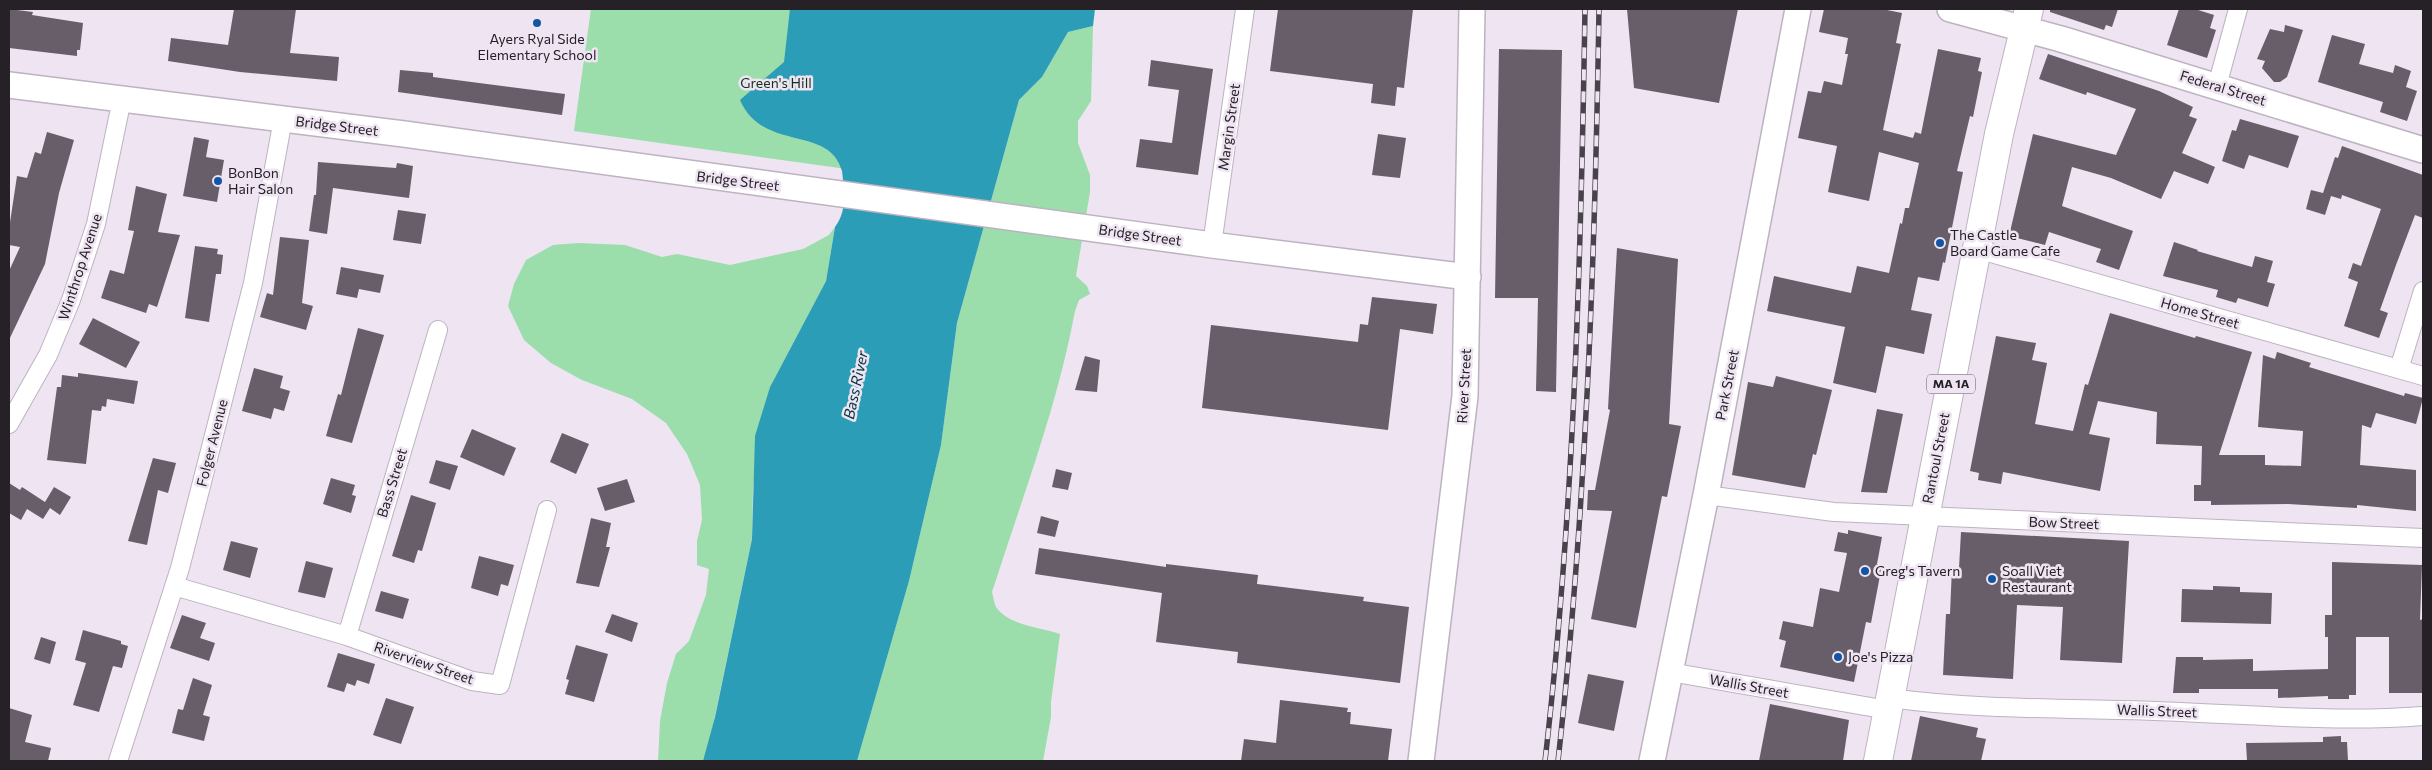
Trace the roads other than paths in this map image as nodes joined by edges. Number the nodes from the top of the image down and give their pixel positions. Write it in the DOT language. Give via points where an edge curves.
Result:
graph roads {
  1 [pos="1244,9"];
  2 [pos="1472,9"];
  3 [pos="1798,9"];
  4 [pos="1950,9"];
  5 [pos="2238,9"];
  6 [pos="2026,19"];
  7 [pos="9,85"];
  8 [pos="2217,86"];
  9 [pos="122,99"];
  10 [pos="283,119"];
  11 [pos="2423,150"];
  12 [pos="1212,245"];
  13 [pos="1977,249"];
  14 [pos="1468,277"];
  15 [pos="2423,291"];
  16 [pos="438,330"];
  17 [pos="2399,369"];
  18 [pos="2423,376"];
  19 [pos="9,424"];
  20 [pos="1706,495"];
  21 [pos="547,510"];
  22 [pos="1925,517"];
  23 [pos="2423,538"];
  24 [pos="174,586"];
  25 [pos="347,636"];
  26 [pos="1670,672"];
  27 [pos="1889,704"];
  28 [pos="2423,716"];
  29 [pos="118,761"];
  30 [pos="1421,761"];
  31 [pos="1652,761"];
  32 [pos="1878,761"];
  1 -- 12 [label="street, Margin Street"];
  2 -- 14 [label="main road, River Street"];
  3 -- 20 [label="main road, Park Street"];
  4 -- 6 [label="main road, Federal Street"];
  5 -- 8 [label="street"];
  6 -- 8 [label="main road, Federal Street"];
  6 -- 13 [label="highway, Rantoul Street / MA 1A"];
  7 -- 9 [label="main road, Bridge Street"];
  8 -- 11 [label="main road, Federal Street"];
  9 -- 10 [label="main road, Bridge Street"];
  9 -- 19 [label="street, Winthrop Avenue" via="96,224 71,300 48,355"];
  10 -- 12 [label="main road, Bridge Street"];
  10 -- 24 [label="street, Folger Avenue" via="253,283"];
  12 -- 14 [label="main road, Bridge Street"];
  13 -- 17 [label="street, Home Street"];
  13 -- 22 [label="highway, Rantoul Street / MA 1A"];
  14 -- 30 [label="main road, River Street" via="1462,432"];
  15 -- 17 [label="street"];
  16 -- 25 [label="street, Bass Street"];
  17 -- 18 [label="street, Home Street"];
  20 -- 22 [label="street, Bow Street" via="1797,509"];
  20 -- 26 [label="main road, Park Street"];
  21 -- 25 [label="street, Riverview Street" via="500,685 472,682"];
  22 -- 23 [label="street, Bow Street"];
  22 -- 27 [label="highway, Rantoul Street / MA 1A"];
  24 -- 25 [label="street, Riverview Street"];
  24 -- 29 [label="street, Folger Avenue"];
  26 -- 27 [label="street, Wallis Street"];
  26 -- 31 [label="main road, Park Street"];
  27 -- 28 [label="street, Wallis Street" via="2326,719"];
  27 -- 32 [label="highway, Rantoul Street / MA 1A"];
}
